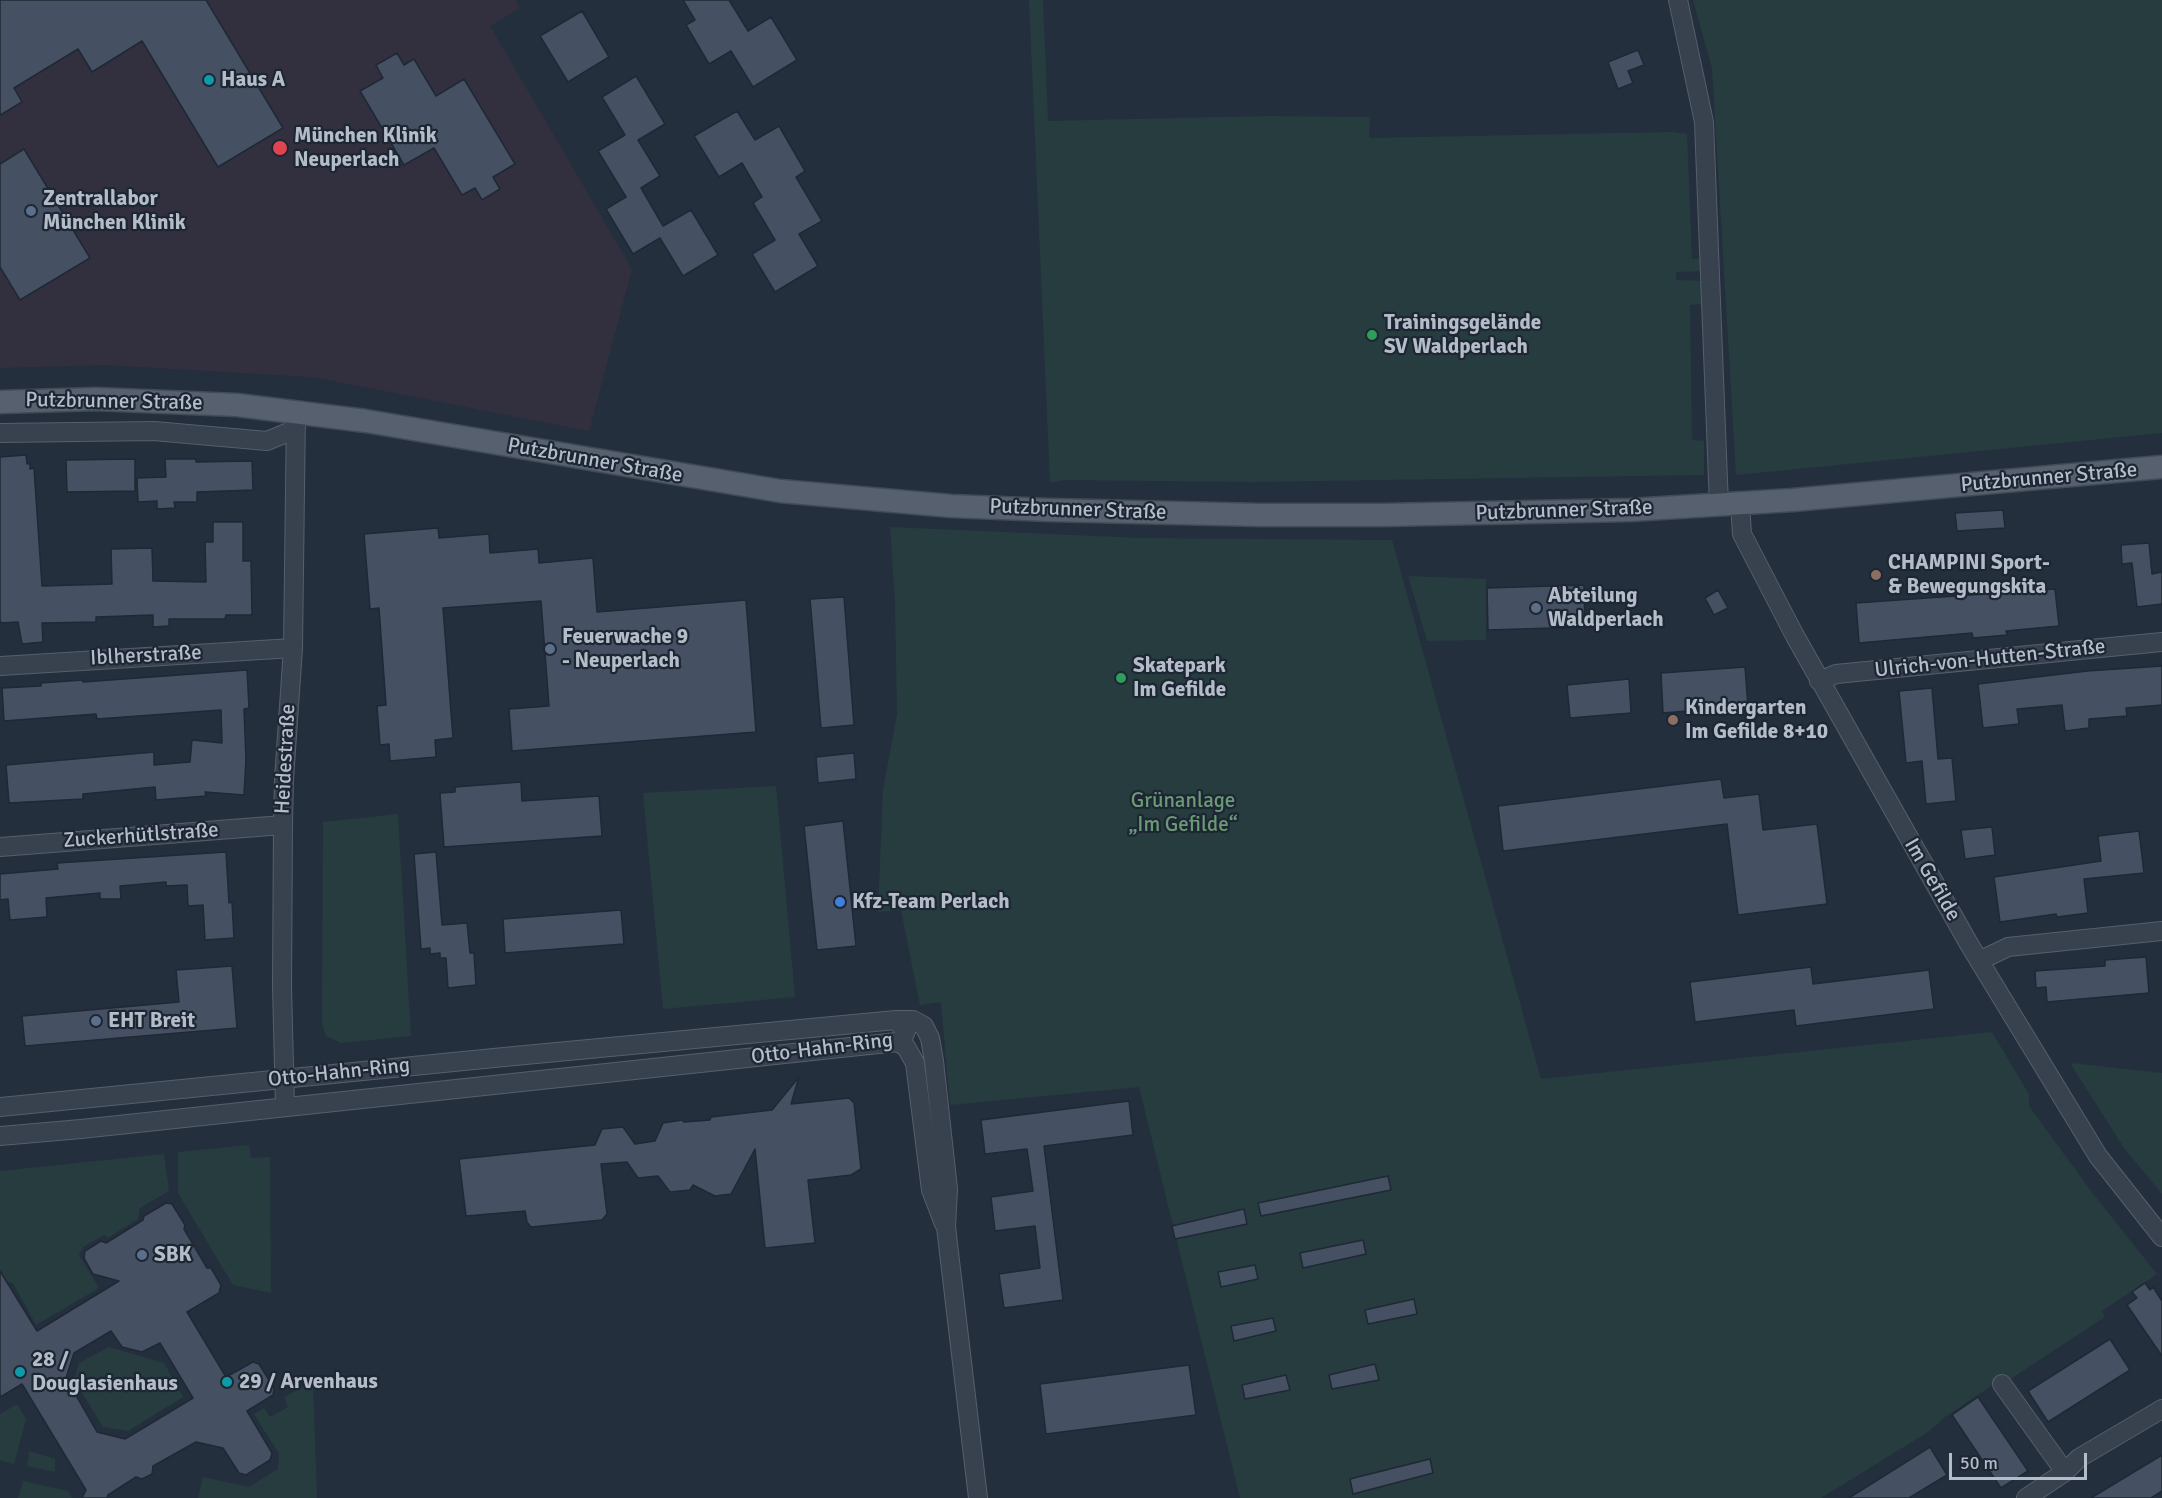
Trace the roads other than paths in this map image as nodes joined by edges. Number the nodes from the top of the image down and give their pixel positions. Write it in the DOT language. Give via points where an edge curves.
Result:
graph roads {
  1 [pos="1678,0"];
  2 [pos="0,402"];
  3 [pos="296,420"];
  4 [pos="0,433"];
  5 [pos="2162,467"];
  6 [pos="1729,505"];
  7 [pos="2162,642"];
  8 [pos="293,648"];
  9 [pos="0,666"];
  10 [pos="1819,681"];
  11 [pos="283,825"];
  12 [pos="0,847"];
  13 [pos="2162,931"];
  14 [pos="1979,961"];
  15 [pos="896,1020"];
  16 [pos="897,1042"];
  17 [pos="283,1079"];
  18 [pos="0,1107"];
  19 [pos="285,1107"];
  20 [pos="0,1136"];
  21 [pos="945,1227"];
  22 [pos="2162,1237"];
  23 [pos="2002,1384"];
  24 [pos="2162,1409"];
  25 [pos="2066,1472"];
  26 [pos="978,1498"];
  27 [pos="2026,1498"];
  1 -- 6 [label="street, Im Gefilde" via="1704,122"];
  2 -- 3 [label="main road, Putzbrunner Straße" via="96,399 237,405"];
  3 -- 4 [label="street, Putzbrunner Straße" via="267,441 154,431"];
  3 -- 6 [label="main road, Putzbrunner Straße" via="780,491 951,506 1383,515"];
  3 -- 8 [label="street, Heidestraße"];
  5 -- 6 [label="main road, Putzbrunner Straße"];
  6 -- 10 [label="street, Im Gefilde"];
  7 -- 10 [label="street, Ulrich-von-Hutten-Straße" via="1836,674"];
  8 -- 9 [label="street, Iblherstraße"];
  8 -- 11 [label="street, Heidestraße"];
  10 -- 14 [label="street, Im Gefilde"];
  11 -- 12 [label="street, Zuckerhütlstraße"];
  11 -- 17 [label="street, Heidestraße"];
  13 -- 14 [label="street" via="2008,947"];
  14 -- 22 [label="street, Im Gefilde" via="2098,1156"];
  15 -- 16 [label="street, Otto-Hahn-Ring" via="906,1031"];
  15 -- 17 [label="street, Otto-Hahn-Ring"];
  15 -- 21 [label="street" via="914,1020 924,1026 930,1038 948,1189"];
  16 -- 19 [label="street, Otto-Hahn-Ring"];
  16 -- 21 [label="street" via="906,1047 915,1063 931,1190"];
  17 -- 18 [label="street, Otto-Hahn-Ring"];
  17 -- 19 [label="street, Heidestraße"];
  19 -- 20 [label="street, Otto-Hahn-Ring"];
  21 -- 26 [label="street"];
  23 -- 25 [label="street"];
  24 -- 25 [label="street" via="2079,1458"];
  25 -- 27 [label="street"];
}
